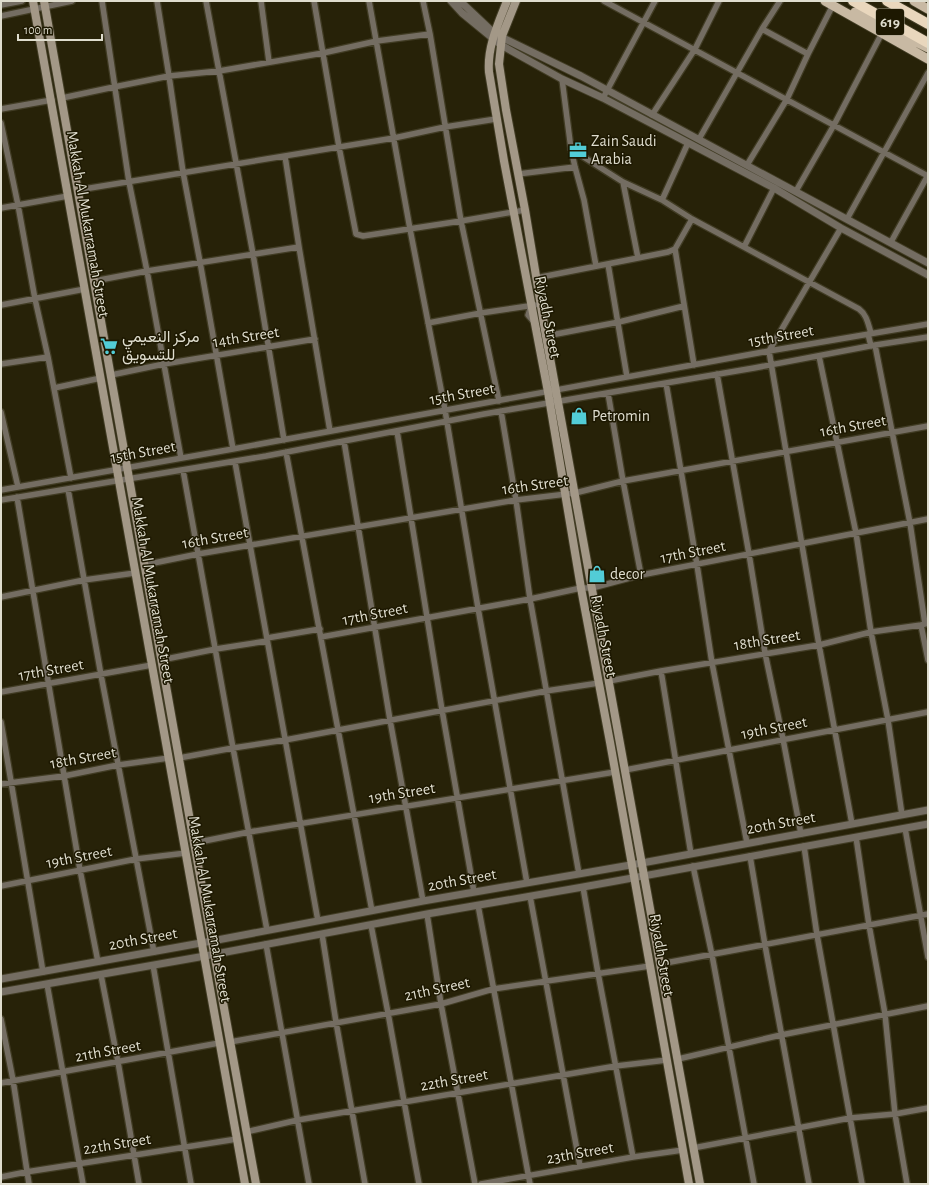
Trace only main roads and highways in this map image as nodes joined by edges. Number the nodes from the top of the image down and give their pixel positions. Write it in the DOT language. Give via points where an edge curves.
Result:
graph roads {
  1 [pos="508,1"];
  2 [pos="516,1"];
  3 [pos="853,1"];
  4 [pos="914,1"];
  5 [pos="831,2"];
  6 [pos="889,2"];
  7 [pos="45,4"];
  8 [pos="34,5"];
  9 [pos="927,7"];
  10 [pos="928,24"];
  11 [pos="496,36"];
  12 [pos="928,43"];
  13 [pos="928,48"];
  14 [pos="928,59"];
  15 [pos="245,1184"];
  16 [pos="256,1184"];
  17 [pos="689,1184"];
  18 [pos="700,1184"];
  1 -- 11 [label="main road, Riyadh Street"];
  2 -- 11 [label="main road, Riyadh Street"];
  3 -- 12 [label="highway, 619"];
  4 -- 9 [label="main road"];
  5 -- 13 [label="main road"];
  5 -- 14 [label="main road"];
  6 -- 10 [label="highway, 619"];
  7 -- 16 [label="main road, Makkah Al Mukarramah Street"];
  8 -- 15 [label="main road, Makkah Al Mukarramah Street"];
  11 -- 17 [label="main road, Riyadh Street" via="488,61 496,119 550,403"];
  11 -- 18 [label="main road, Riyadh Street" via="502,45 499,64 506,110"];
}
